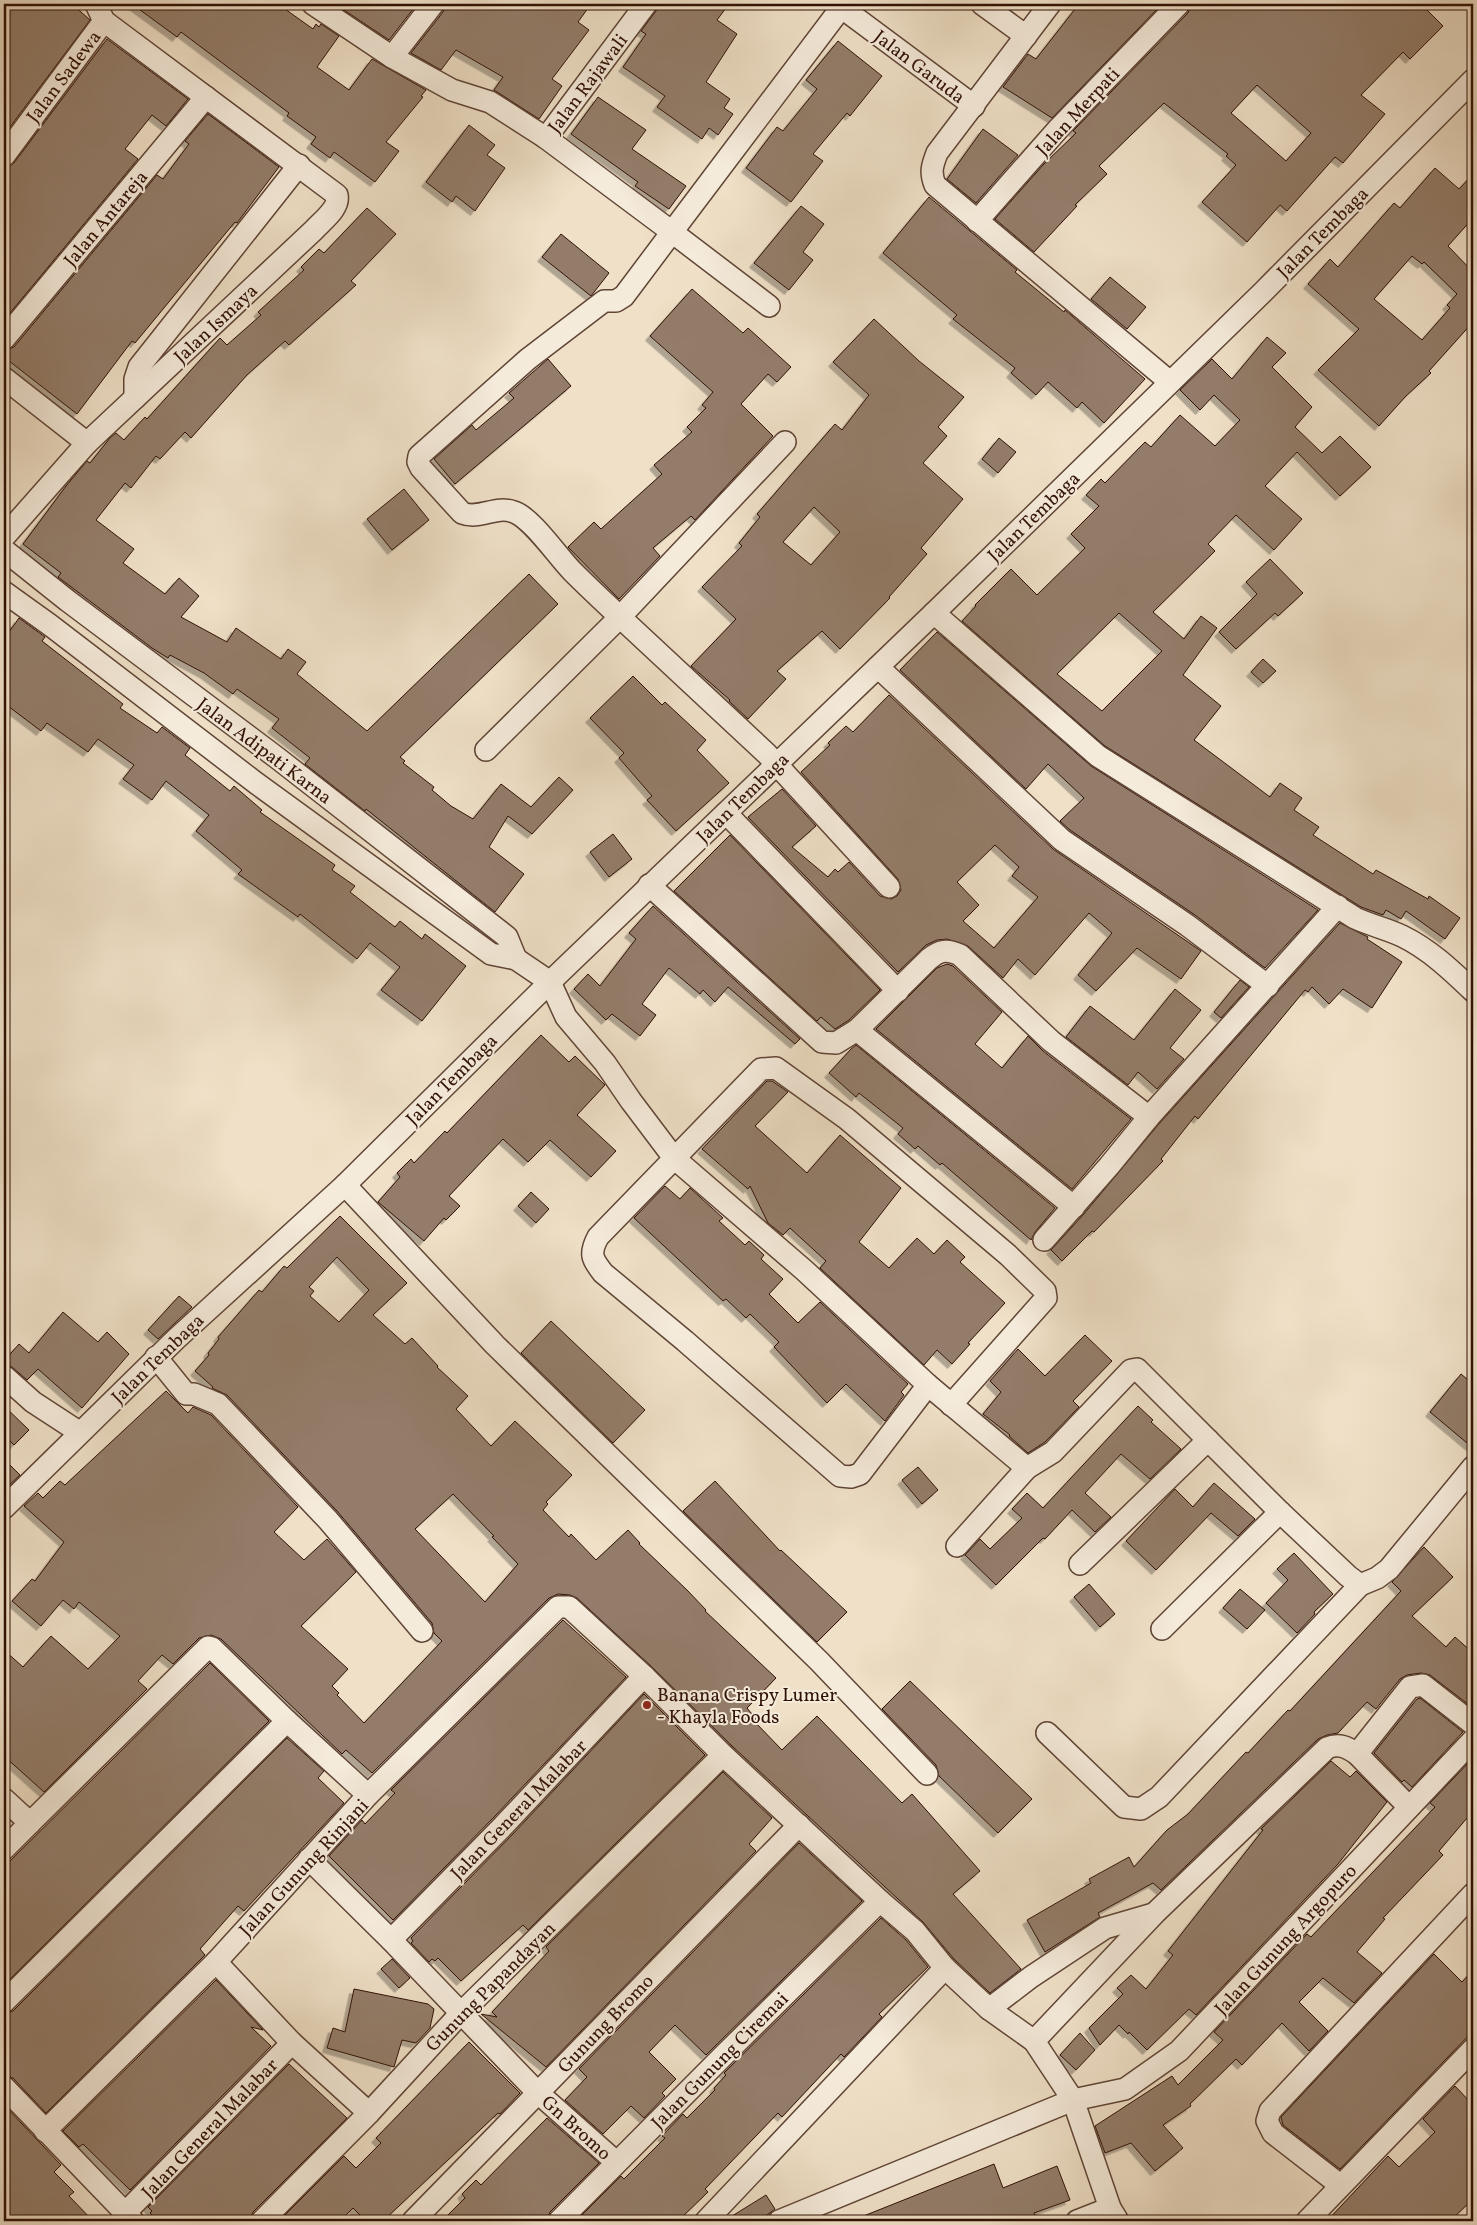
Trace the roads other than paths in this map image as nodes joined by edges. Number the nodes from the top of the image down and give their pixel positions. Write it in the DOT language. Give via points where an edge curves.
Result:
graph roads {
  1 [pos="433,4"];
  2 [pos="646,4"];
  3 [pos="982,4"];
  4 [pos="1050,4"];
  5 [pos="1179,4"];
  6 [pos="318,5"];
  7 [pos="841,5"];
  8 [pos="100,12"];
  9 [pos="1026,36"];
  10 [pos="392,57"];
  11 [pos="1473,80"];
  12 [pos="206,97"];
  13 [pos="974,106"];
  14 [pos="546,138"];
  15 [pos="4,156"];
  16 [pos="299,165"];
  17 [pos="977,221"];
  18 [pos="672,232"];
  19 [pos="769,306"];
  20 [pos="4,339"];
  21 [pos="4,378"];
  22 [pos="1170,382"];
  23 [pos="135,398"];
  24 [pos="785,442"];
  25 [pos="87,443"];
  26 [pos="4,537"];
  27 [pos="4,550"];
  28 [pos="4,592"];
  29 [pos="68,601"];
  30 [pos="934,613"];
  31 [pos="620,617"];
  32 [pos="50,625"];
  33 [pos="878,667"];
  34 [pos="486,750"];
  35 [pos="276,757"];
  36 [pos="772,759"];
  37 [pos="256,783"];
  38 [pos="726,813"];
  39 [pos="649,885"];
  40 [pos="889,887"];
  41 [pos="1338,906"];
  42 [pos="531,969"];
  43 [pos="1268,986"];
  44 [pos="898,991"];
  45 [pos="1473,991"];
  46 [pos="857,1030"];
  47 [pos="1149,1117"];
  48 [pos="674,1158"];
  49 [pos="345,1185"];
  50 [pos="1074,1207"];
  51 [pos="1044,1240"];
  52 [pos="156,1357"];
  53 [pos="4,1376"];
  54 [pos="928,1385"];
  55 [pos="951,1405"];
  56 [pos="79,1432"];
  57 [pos="1208,1440"];
  58 [pos="1473,1467"];
  59 [pos="1027,1468"];
  60 [pos="4,1508"];
  61 [pos="1280,1512"];
  62 [pos="957,1546"];
  63 [pos="1080,1564"];
  64 [pos="1360,1585"];
  65 [pos="1162,1629"];
  66 [pos="422,1631"];
  67 [pos="644,1676"];
  68 [pos="287,1722"];
  69 [pos="1473,1724"];
  70 [pos="1047,1733"];
  71 [pos="1473,1740"];
  72 [pos="1357,1754"];
  73 [pos="723,1755"];
  74 [pos="927,1774"];
  75 [pos="368,1795"];
  76 [pos="4,1798"];
  77 [pos="1409,1807"];
  78 [pos="30,1823"];
  79 [pos="799,1826"];
  80 [pos="4,1849"];
  81 [pos="309,1859"];
  82 [pos="1473,1894"];
  83 [pos="880,1901"];
  84 [pos="1155,1913"];
  85 [pos="391,1940"];
  86 [pos="1079,1945"];
  87 [pos="216,1962"];
  88 [pos="945,1968"];
  89 [pos="1100,1969"];
  90 [pos="4,2002"];
  91 [pos="989,2009"];
  92 [pos="462,2012"];
  93 [pos="1034,2041"];
  94 [pos="292,2043"];
  95 [pos="1473,2049"];
  96 [pos="4,2087"];
  97 [pos="537,2092"];
  98 [pos="1073,2100"];
  99 [pos="369,2113"];
  100 [pos="46,2131"];
  101 [pos="616,2162"];
  102 [pos="1340,2185"];
  103 [pos="820,2213"];
  104 [pos="1114,2214"];
  105 [pos="129,2217"];
  106 [pos="262,2221"];
  107 [pos="413,2221"];
  108 [pos="559,2221"];
  109 [pos="706,2221"];
  110 [pos="779,2221"];
  111 [pos="1077,2221"];
  112 [pos="1307,2221"];
  1 -- 10 [label="street"];
  2 -- 14 [label="street, Jalan Rajawali"];
  3 -- 9 [label="street"];
  4 -- 9 [label="street"];
  5 -- 17 [label="street, Jalan Merpati" via="1059,128"];
  6 -- 10 [label="street"];
  7 -- 13 [label="street, Jalan Garuda"];
  7 -- 18 [label="street"];
  8 -- 12 [label="street"];
  8 -- 15 [label="street, Jalan Sadewa"];
  9 -- 13 [label="street"];
  10 -- 14 [label="street" via="452,90 490,102"];
  11 -- 22 [label="street, Jalan Tembaga"];
  12 -- 16 [label="street"];
  12 -- 20 [label="street, Jalan Antareja"];
  13 -- 17 [label="street" via="937,154 931,168 935,184"];
  14 -- 18 [label="street"];
  16 -- 23 [label="street" via="139,367"];
  16 -- 23 [label="street, Jalan Ismaya" via="337,195 335,207"];
  17 -- 22 [label="street"];
  18 -- 19 [label="street"];
  18 -- 31 [label="street" via="624,296 604,302 528,358 419,456 418,462 462,513 471,516 498,509 514,512 527,521"];
  21 -- 25 [label="street"];
  22 -- 30 [label="street, Jalan Tembaga"];
  23 -- 25 [label="street, Jalan Ismaya"];
  24 -- 31 [label="street"];
  25 -- 26 [label="street, Jalan Ismaya"];
  27 -- 29 [label="street, Jalan Adipati Karna"];
  28 -- 32 [label="street, Jalan Adipati Karna"];
  29 -- 32 [label="street"];
  29 -- 35 [label="street, Jalan Adipati Karna"];
  30 -- 33 [label="street, Jalan Tembaga"];
  30 -- 41 [label="street" via="1098,756"];
  31 -- 34 [label="street"];
  31 -- 36 [label="street"];
  32 -- 37 [label="street, Jalan Adipati Karna"];
  33 -- 36 [label="street, Jalan Tembaga"];
  33 -- 43 [label="street" via="1062,840 1187,925"];
  35 -- 37 [label="street"];
  35 -- 42 [label="street, Jalan Adipati Karna" via="507,937"];
  36 -- 38 [label="street, Jalan Tembaga"];
  36 -- 40 [label="street"];
  37 -- 42 [label="street, Jalan Adipati Karna" via="491,954"];
  38 -- 39 [label="street, Jalan Tembaga"];
  38 -- 44 [label="street"];
  39 -- 42 [label="street, Jalan Tembaga"];
  39 -- 46 [label="street" via="822,1042 836,1043"];
  41 -- 43 [label="street"];
  41 -- 45 [label="street" via="1374,928 1400,935 1423,947"];
  42 -- 48 [label="street"];
  42 -- 49 [label="street, Jalan Tembaga"];
  43 -- 47 [label="street"];
  44 -- 46 [label="street"];
  44 -- 47 [label="street" via="937,953 952,951 960,955 1052,1041"];
  46 -- 50 [label="street"];
  47 -- 50 [label="street"];
  48 -- 54 [label="street" via="804,1270"];
  48 -- 54 [label="street" via="598,1237 592,1248 594,1260 604,1273 840,1476 852,1478 860,1474"];
  48 -- 55 [label="street" via="761,1069 776,1068 847,1119 1008,1255 1041,1285 1046,1298"];
  49 -- 52 [label="street, Jalan Tembaga"];
  49 -- 74 [label="street" via="496,1345 819,1661"];
  50 -- 51 [label="street"];
  52 -- 56 [label="street, Jalan Tembaga"];
  52 -- 66 [label="street" via="186,1394 218,1404 328,1520"];
  53 -- 56 [label="street" via="33,1402"];
  54 -- 55 [label="street"];
  55 -- 59 [label="street"];
  56 -- 60 [label="street, Jalan Tembaga"];
  57 -- 59 [label="street" via="1134,1368 1053,1452"];
  57 -- 61 [label="street"];
  57 -- 63 [label="street"];
  58 -- 64 [label="street" via="1389,1569"];
  59 -- 62 [label="street"];
  61 -- 64 [label="street"];
  61 -- 65 [label="street"];
  64 -- 70 [label="street" via="1159,1798 1141,1809 1124,1807"];
  67 -- 73 [label="street"];
  67 -- 75 [label="street, Jalan Gunung Rinjani" via="569,1607 558,1607"];
  67 -- 85 [label="street, Jalan General Malabar"];
  68 -- 75 [label="street"];
  68 -- 78 [label="street" via="212,1648 206,1647"];
  68 -- 90 [label="street"];
  69 -- 72 [label="street" via="1423,1685 1410,1687"];
  71 -- 77 [label="street, Jalan Gunung Argopuro"];
  72 -- 77 [label="street"];
  72 -- 84 [label="street" via="1343,1746 1326,1748"];
  73 -- 79 [label="street"];
  73 -- 92 [label="street, Gunung Papandayan"];
  75 -- 81 [label="street, Jalan Gunung Rinjani"];
  76 -- 78 [label="street"];
  77 -- 98 [label="street, Jalan Gunung Argopuro" via="1179,2051 1125,2089"];
  78 -- 80 [label="street"];
  79 -- 83 [label="street"];
  79 -- 97 [label="street, Gunung Bromo"];
  81 -- 85 [label="street, Gn Bromo"];
  81 -- 87 [label="street, Jalan Gunung Rinjani"];
  82 -- 102 [label="street" via="1270,2110 1268,2126 1273,2133"];
  83 -- 88 [label="street" via="915,1931"];
  83 -- 101 [label="street, Jalan Gunung Ciremai"];
  84 -- 86 [label="street" via="1105,1928"];
  84 -- 89 [label="street"];
  85 -- 92 [label="street, Gn Bromo"];
  86 -- 89 [label="street"];
  86 -- 91 [label="street"];
  87 -- 94 [label="street"];
  87 -- 100 [label="street, Jalan Gunung Rinjani"];
  88 -- 91 [label="street"];
  88 -- 109 [label="street"];
  89 -- 93 [label="street"];
  91 -- 93 [label="street"];
  92 -- 97 [label="street, Gn Bromo"];
  92 -- 99 [label="street, Gunung Papandayan"];
  93 -- 98 [label="street"];
  94 -- 99 [label="street"];
  94 -- 105 [label="street, Jalan General Malabar"];
  95 -- 102 [label="street"];
  96 -- 100 [label="street"];
  97 -- 101 [label="street, Gn Bromo"];
  97 -- 107 [label="street, Gunung Bromo"];
  98 -- 103 [label="street, Jalan Gunung Argopuro"];
  98 -- 104 [label="street"];
  99 -- 106 [label="street, Gunung Papandayan"];
  100 -- 105 [label="street"];
  101 -- 108 [label="street, Jalan Gunung Ciremai"];
  102 -- 112 [label="street"];
  103 -- 110 [label="street, Jalan Gunung Argopuro"];
  104 -- 111 [label="street"];
}
